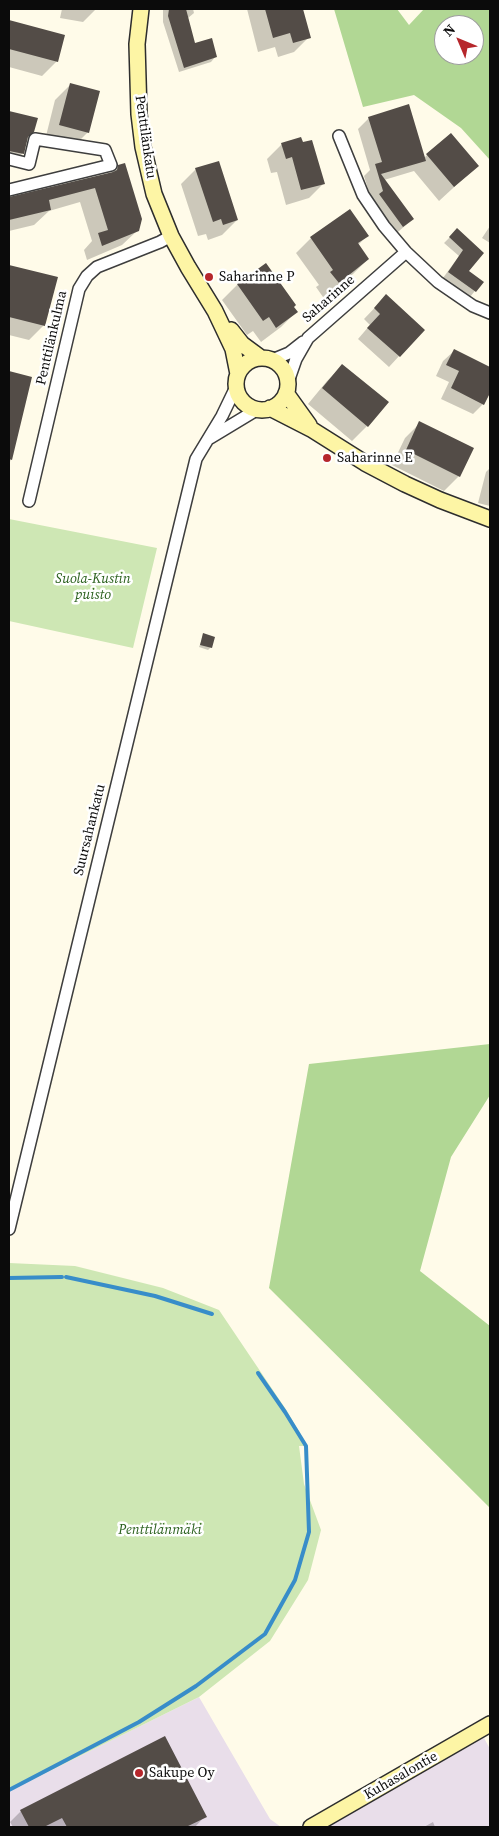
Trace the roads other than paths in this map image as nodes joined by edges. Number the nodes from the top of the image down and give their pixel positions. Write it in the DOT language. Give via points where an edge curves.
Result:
graph roads {
  1 [pos="140,9"];
  2 [pos="339,136"];
  3 [pos="9,159"];
  4 [pos="9,190"];
  5 [pos="171,236"];
  6 [pos="406,252"];
  7 [pos="215,311"];
  8 [pos="490,314"];
  9 [pos="308,338"];
  10 [pos="266,359"];
  11 [pos="237,380"];
  12 [pos="287,387"];
  13 [pos="264,409"];
  14 [pos="311,429"];
  15 [pos="207,440"];
  16 [pos="29,501"];
  17 [pos="490,519"];
  18 [pos="9,1229"];
  19 [pos="490,1724"];
  20 [pos="311,1827"];
  1 -- 5 [label="street, Penttilänkatu" via="137,81 143,148 154,194"];
  2 -- 6 [label="street" via="363,195"];
  3 -- 4 [label="street" via="29,164 35,138 105,150 111,165"];
  5 -- 7 [label="street, Penttilänkatu"];
  5 -- 16 [label="street, Penttilänkulma" via="97,267 79,289"];
  6 -- 8 [label="street" via="438,282"];
  6 -- 9 [label="street, Saharinne"];
  7 -- 10 [label="street, Penttilänkatu" via="242,344"];
  7 -- 11 [label="street, Penttilänkatu" via="233,349"];
  9 -- 10 [label="street" via="289,352"];
  9 -- 12 [label="street, Saharinne" via="296,359"];
  10 -- 11 [label="street" via="250,361 241,369"];
  10 -- 12 [label="street" via="282,366 287,376"];
  11 -- 13 [label="street" via="243,401 253,408"];
  11 -- 15 [label="street, Suursahankatu" via="222,416"];
  12 -- 13 [label="street" via="280,403"];
  12 -- 14 [label="street"];
  13 -- 14 [label="street"];
  13 -- 15 [label="street"];
  14 -- 17 [label="street" via="405,484"];
  15 -- 18 [label="street, Suursahankatu" via="196,458"];
  19 -- 20 [label="street, Kuhasalontie"];
}
